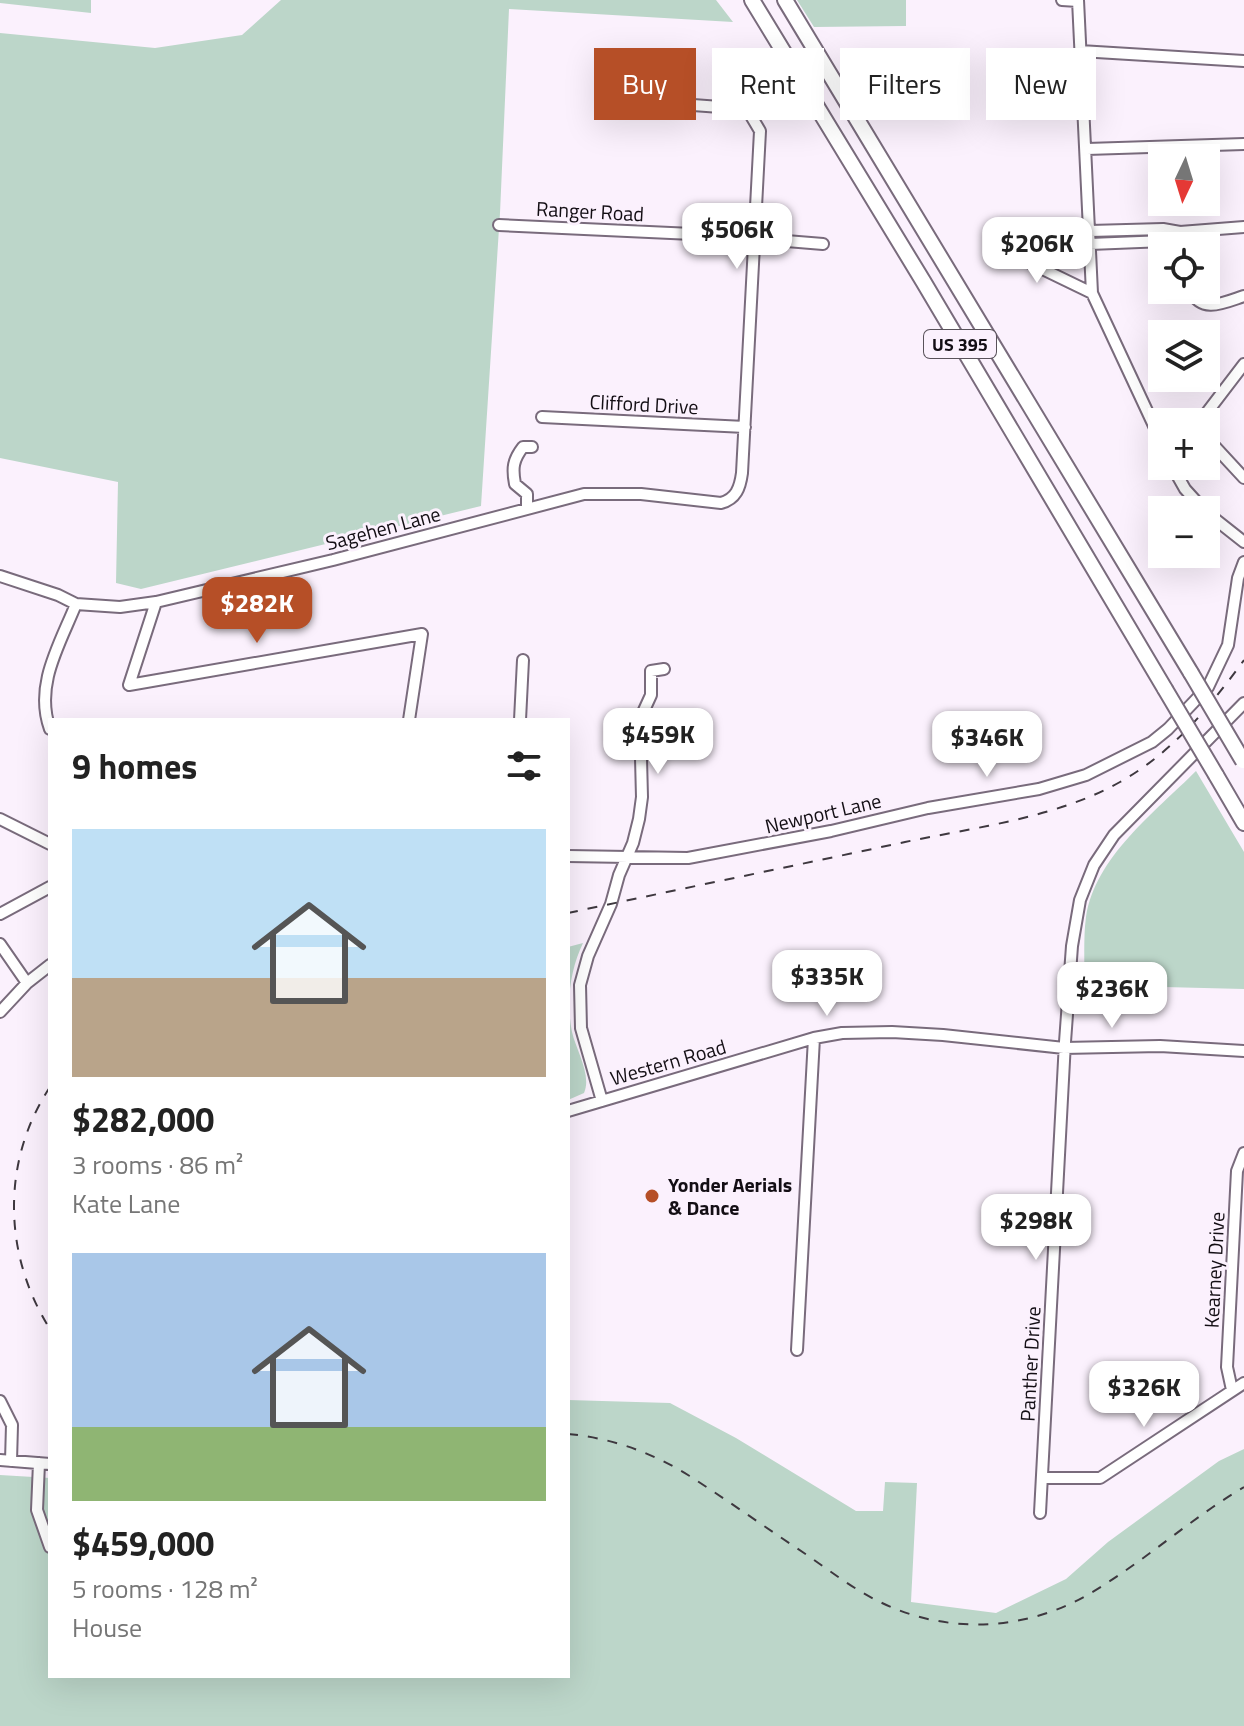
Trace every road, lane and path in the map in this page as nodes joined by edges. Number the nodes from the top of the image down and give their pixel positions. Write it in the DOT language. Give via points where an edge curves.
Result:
graph roads {
  1 [pos="752,0"];
  2 [pos="785,0"];
  3 [pos="1062,0"];
  4 [pos="1078,0"];
  5 [pos="1080,48"];
  6 [pos="1096,52"];
  7 [pos="1244,61"];
  8 [pos="696,104"];
  9 [pos="1085,120"];
  10 [pos="1244,144"];
  11 [pos="1087,149"];
  12 [pos="499,225"];
  13 [pos="1244,227"];
  14 [pos="1090,231"];
  15 [pos="1180,232"];
  16 [pos="756,239"];
  17 [pos="1148,242"];
  18 [pos="823,244"];
  19 [pos="1090,244"];
  20 [pos="991,251"];
  21 [pos="1092,293"];
  22 [pos="1244,296"];
  23 [pos="1220,304"];
  24 [pos="1244,364"];
  25 [pos="1210,408"];
  26 [pos="1148,411"];
  27 [pos="542,417"];
  28 [pos="745,427"];
  29 [pos="532,447"];
  30 [pos="1220,452"];
  31 [pos="1244,478"];
  32 [pos="527,509"];
  33 [pos="1220,523"];
  34 [pos="1244,542"];
  35 [pos="1244,562"];
  36 [pos="0,576"];
  37 [pos="156,602"];
  38 [pos="76,604"];
  39 [pos="523,660"];
  40 [pos="664,669"];
  41 [pos="1244,703"];
  42 [pos="409,718"];
  43 [pos="520,718"];
  44 [pos="48,721"];
  45 [pos="1244,761"];
  46 [pos="0,819"];
  47 [pos="1244,823"];
  48 [pos="48,843"];
  49 [pos="570,856"];
  50 [pos="626,856"];
  51 [pos="48,888"];
  52 [pos="0,914"];
  53 [pos="0,944"];
  54 [pos="48,967"];
  55 [pos="27,983"];
  56 [pos="0,1012"];
  57 [pos="814,1038"];
  58 [pos="1064,1048"];
  59 [pos="1244,1051"];
  60 [pos="602,1101"];
  61 [pos="570,1110"];
  62 [pos="1244,1153"];
  63 [pos="797,1350"];
  64 [pos="1244,1383"];
  65 [pos="1232,1390"];
  66 [pos="0,1401"];
  67 [pos="5,1460"];
  68 [pos="44,1464"];
  69 [pos="1043,1478"];
  70 [pos="1040,1513"];
  71 [pos="48,1541"];
  1 -- 47 [label="highway, US 395, bridge"];
  2 -- 45 [label="highway, US 395, bridge"];
  3 -- 4 [label="street"];
  4 -- 5 [label="street"];
  6 -- 7 [label="street"];
  8 -- 16 [label="street" via="747,109 760,131"];
  9 -- 11 [label="street"];
  10 -- 11 [label="street"];
  11 -- 14 [label="street"];
  12 -- 16 [label="street, Ranger Road"];
  13 -- 15 [label="street"];
  14 -- 15 [label="street"];
  14 -- 19 [label="street"];
  16 -- 18 [label="street, Ranger Road"];
  16 -- 28 [label="street"];
  17 -- 19 [label="street"];
  19 -- 21 [label="street"];
  20 -- 21 [label="street" via="1028,262"];
  21 -- 26 [label="street"];
  22 -- 23 [label="street"];
  24 -- 25 [label="street"];
  27 -- 28 [label="street, Clifford Drive"];
  28 -- 32 [label="street, Sagehen Lane" via="742,479 732,499 721,503 600,492"];
  29 -- 32 [label="street" via="523,447 512,469 515,484 527,494"];
  30 -- 31 [label="street"];
  32 -- 37 [label="street, Sagehen Lane"];
  33 -- 34 [label="street"];
  35 -- 50 [label="street, Newport Lane" via="1228,645 1208,687 1152,742 1109,765 1054,785 760,846 688,858"];
  36 -- 38 [label="street, Sagehen Lane"];
  37 -- 38 [label="street, Sagehen Lane" via="105,608"];
  37 -- 42 [label="street" via="129,685 422,634"];
  38 -- 44 [label="street" via="46,678"];
  39 -- 43 [label="street"];
  40 -- 50 [label="street" via="651,671 651,695 640,719 642,797"];
  41 -- 58 [label="street, Panther Drive" via="1124,824 1094,865 1074,930"];
  46 -- 48 [label="street"];
  49 -- 50 [label="street, Newport Lane"];
  50 -- 60 [label="street" via="580,985 581,1028"];
  51 -- 52 [label="street"];
  53 -- 55 [label="street"];
  54 -- 55 [label="street"];
  55 -- 56 [label="street"];
  57 -- 58 [label="street, Western Road" via="892,1032"];
  57 -- 60 [label="street, Western Road"];
  57 -- 63 [label="street"];
  58 -- 59 [label="street, Western Road"];
  58 -- 69 [label="street, Panther Drive"];
  60 -- 61 [label="street, Western Road"];
  62 -- 65 [label="street, Kearney Drive" via="1237,1171 1227,1367"];
  64 -- 65 [label="street"];
  65 -- 69 [label="street" via="1100,1478"];
  66 -- 67 [label="street" via="12,1425"];
  67 -- 68 [label="street"];
  68 -- 71 [label="street" via="37,1510"];
  69 -- 70 [label="street, Panther Drive"];
}
